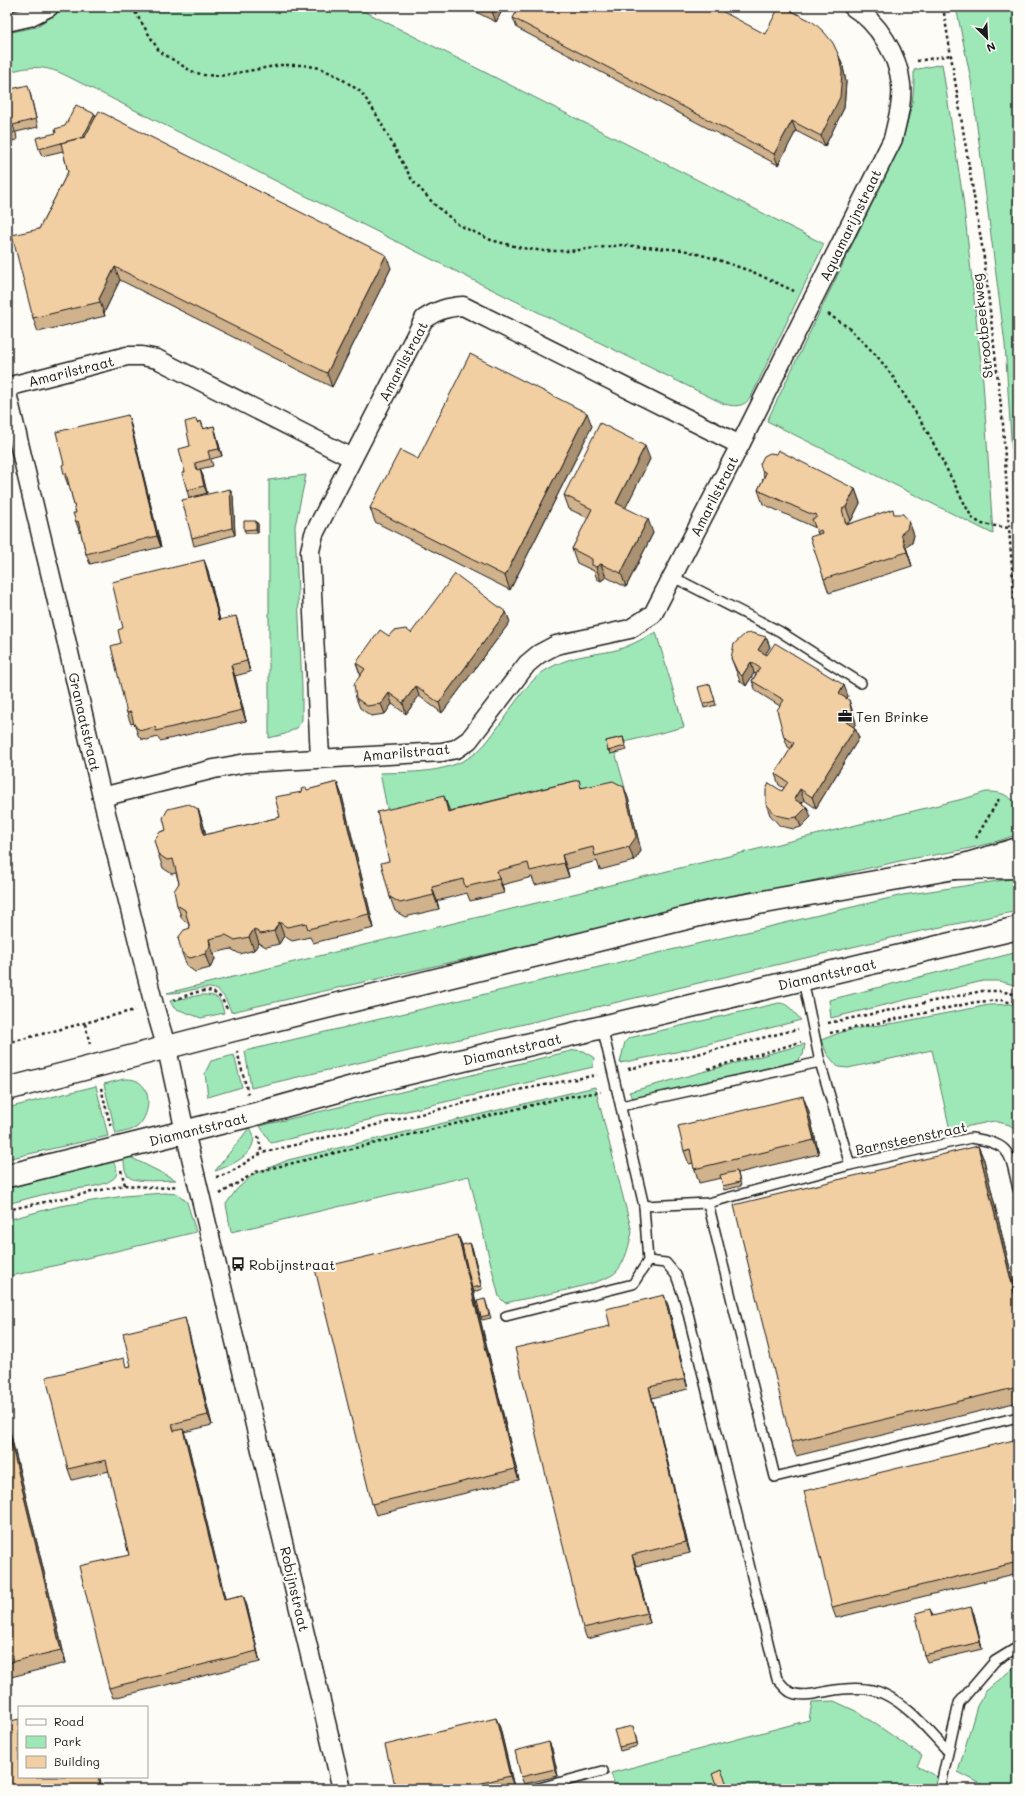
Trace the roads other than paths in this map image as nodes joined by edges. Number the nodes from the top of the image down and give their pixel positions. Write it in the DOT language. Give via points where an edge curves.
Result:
graph roads {
  1 [pos="48,7"];
  2 [pos="853,7"];
  3 [pos="7,22"];
  4 [pos="7,387"];
  5 [pos="7,393"];
  6 [pos="740,445"];
  7 [pos="352,458"];
  8 [pos="673,577"];
  9 [pos="861,683"];
  10 [pos="320,758"];
  11 [pos="102,797"];
  12 [pos="1018,849"];
  13 [pos="962,865"];
  14 [pos="1018,867"];
  15 [pos="1018,928"];
  16 [pos="803,980"];
  17 [pos="602,1028"];
  18 [pos="167,1049"];
  19 [pos="820,1062"];
  20 [pos="7,1089"];
  21 [pos="621,1106"];
  22 [pos="185,1132"];
  23 [pos="850,1165"];
  24 [pos="7,1176"];
  25 [pos="1018,1189"];
  26 [pos="708,1203"];
  27 [pos="644,1206"];
  28 [pos="648,1261"];
  29 [pos="506,1316"];
  30 [pos="1018,1417"];
  31 [pos="1018,1647"];
  32 [pos="948,1751"];
  33 [pos="603,1771"];
  34 [pos="342,1789"];
  35 [pos="535,1789"];
  36 [pos="940,1789"];
  1 -- 3 [label="street" via="29,17"];
  2 -- 6 [label="street, Aquamarijnstraat" via="882,33 897,64 901,84 900,110 893,138"];
  4 -- 7 [label="street, Amarilstraat" via="128,356 158,359"];
  5 -- 11 [label="street, Granaatstraat"];
  6 -- 7 [label="street, Amarilstraat" via="463,306 435,311 424,318"];
  6 -- 8 [label="street, Amarilstraat"];
  7 -- 10 [label="street, Amarilstraat" via="314,534 310,551"];
  8 -- 9 [label="lane" via="779,631"];
  8 -- 10 [label="street, Amarilstraat" via="653,614 642,622 630,629 556,645 527,664 470,740 456,748 442,752"];
  10 -- 11 [label="street, Amarilstraat" via="233,765"];
  11 -- 18 [label="street, Granaatstraat"];
  12 -- 13 [label="main road"];
  13 -- 14 [label="main road"];
  13 -- 18 [label="main road" via="719,910 233,1030"];
  15 -- 16 [label="main road, Diamantstraat"];
  16 -- 17 [label="main road, Diamantstraat"];
  16 -- 19 [label="lane"];
  17 -- 21 [label="lane"];
  17 -- 22 [label="main road, Diamantstraat" via="367,1083"];
  18 -- 20 [label="main road"];
  18 -- 22 [label="street, Granaatstraat"];
  19 -- 21 [label="lane"];
  19 -- 23 [label="lane"];
  21 -- 27 [label="lane"];
  22 -- 24 [label="main road, Diamantstraat"];
  22 -- 34 [label="street, Robijnstraat"];
  23 -- 25 [label="lane, Barnsteenstraat" via="971,1138 990,1140 1004,1146"];
  23 -- 26 [label="lane, Barnsteenstraat"];
  26 -- 27 [label="lane, Barnsteenstraat"];
  26 -- 30 [label="lane" via="775,1477"];
  27 -- 28 [label="lane"];
  28 -- 29 [label="lane" via="633,1284"];
  28 -- 32 [label="lane" via="666,1263 676,1275 685,1301 777,1679 790,1692 806,1695 863,1688 884,1694 923,1723"];
  31 -- 32 [label="lane" via="995,1661 958,1703"];
  32 -- 36 [label="lane"];
  33 -- 35 [label="lane"];
}
